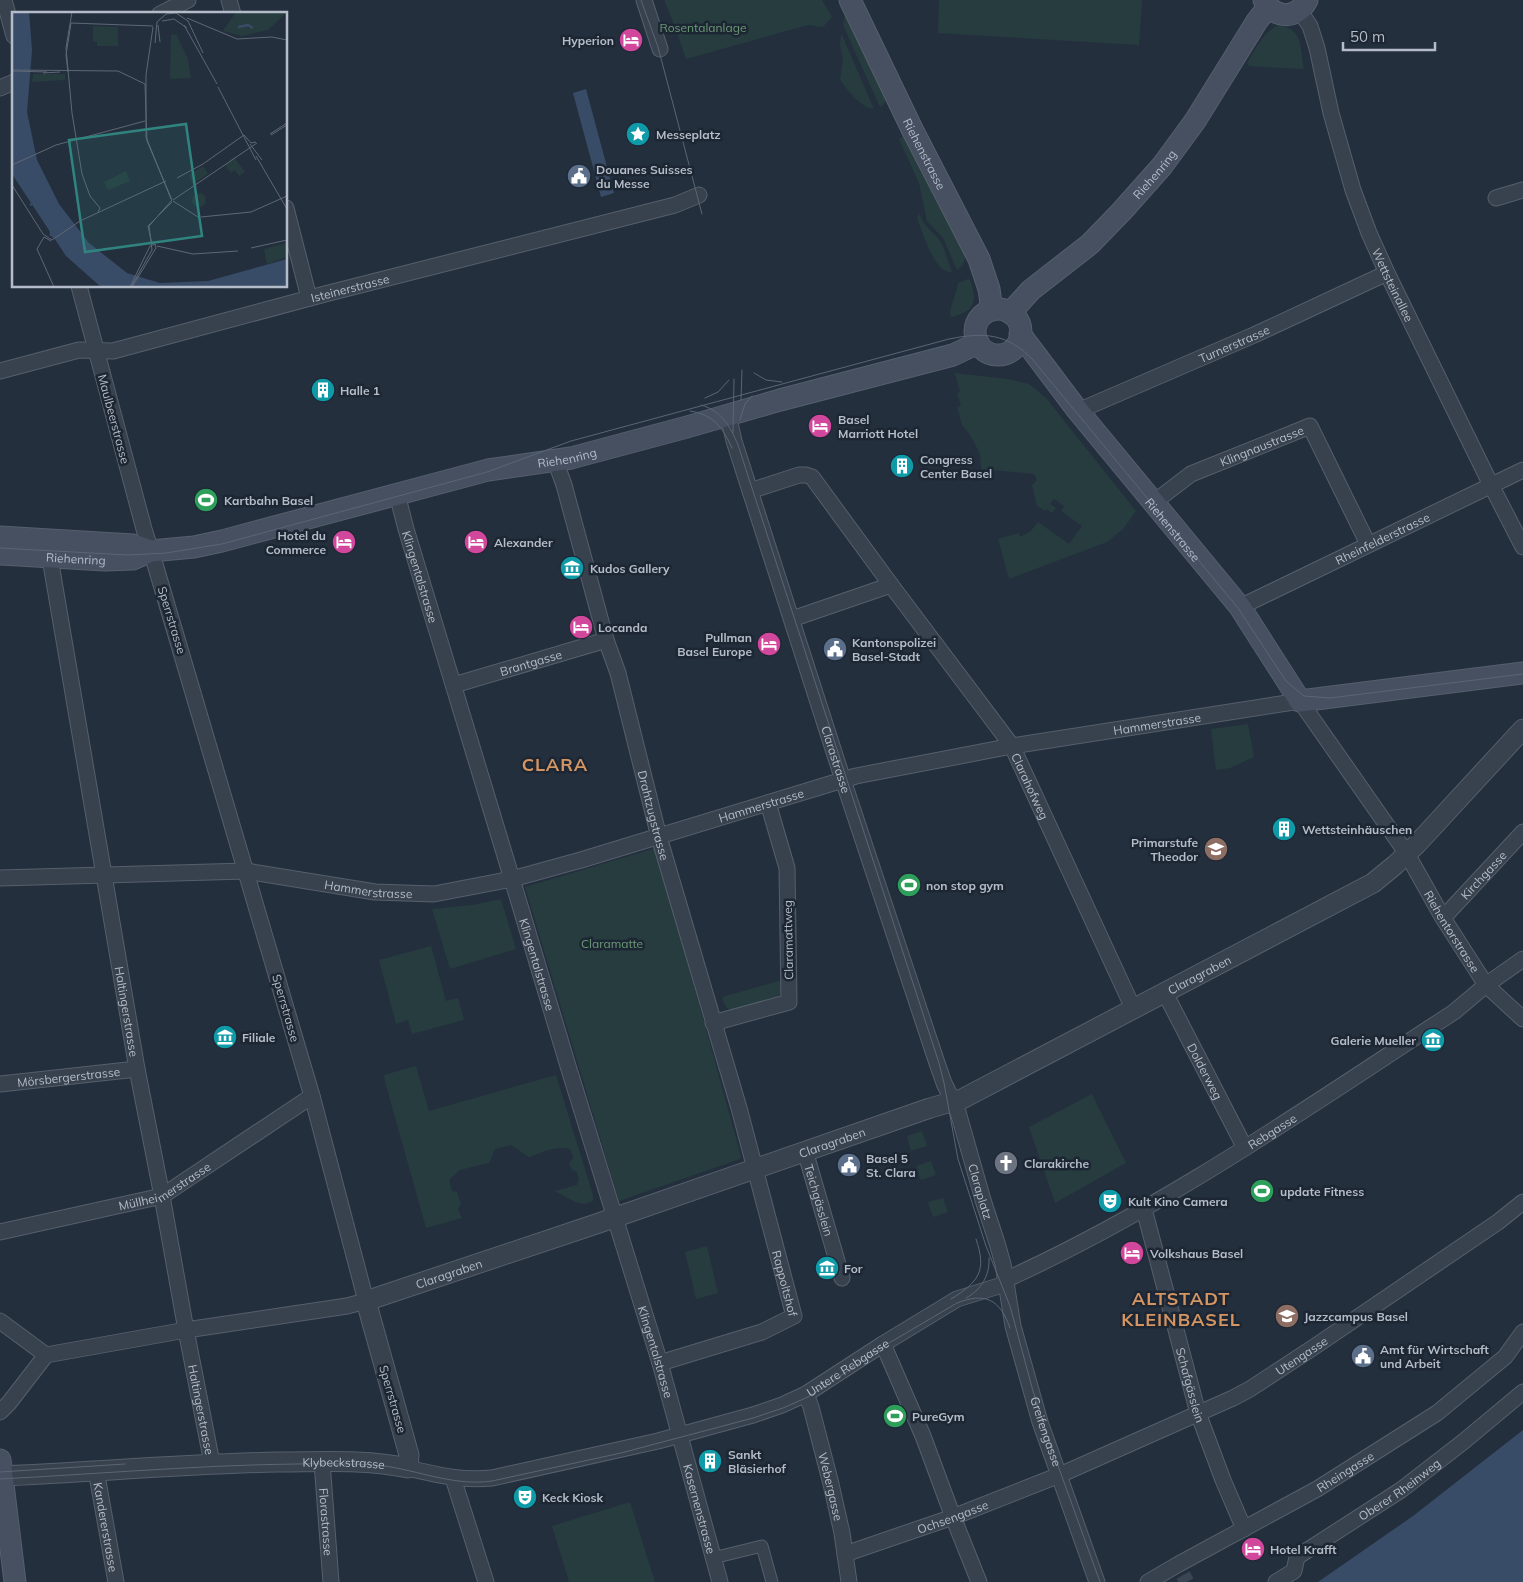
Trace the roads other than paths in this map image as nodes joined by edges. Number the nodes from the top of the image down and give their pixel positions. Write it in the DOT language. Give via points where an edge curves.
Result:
graph roads {
  1 [pos="4,0"];
  2 [pos="188,0"];
  3 [pos="644,0"];
  4 [pos="850,0"];
  5 [pos="1266,4"];
  6 [pos="1303,5"];
  7 [pos="164,12"];
  8 [pos="12,29"];
  9 [pos="660,49"];
  10 [pos="12,83"];
  11 [pos="0,88"];
  12 [pos="1523,190"];
  13 [pos="699,195"];
  14 [pos="1496,198"];
  15 [pos="288,216"];
  16 [pos="1387,273"];
  17 [pos="80,288"];
  18 [pos="310,298"];
  19 [pos="1001,311"];
  20 [pos="1020,334"];
  21 [pos="978,343"];
  22 [pos="96,351"];
  23 [pos="998,354"];
  24 [pos="1041,362"];
  25 [pos="0,371"];
  26 [pos="1078,411"];
  27 [pos="728,414"];
  28 [pos="555,460"];
  29 [pos="1523,470"];
  30 [pos="1491,486"];
  31 [pos="750,491"];
  32 [pos="397,494"];
  33 [pos="1153,503"];
  34 [pos="0,537"];
  35 [pos="1368,544"];
  36 [pos="1523,547"];
  37 [pos="151,551"];
  38 [pos="0,554"];
  39 [pos="50,558"];
  40 [pos="891,585"];
  41 [pos="1240,607"];
  42 [pos="792,619"];
  43 [pos="606,640"];
  44 [pos="1523,673"];
  45 [pos="454,684"];
  46 [pos="1300,701"];
  47 [pos="1523,729"];
  48 [pos="1012,746"];
  49 [pos="843,780"];
  50 [pos="768,803"];
  51 [pos="1523,832"];
  52 [pos="660,837"];
  53 [pos="1407,854"];
  54 [pos="246,871"];
  55 [pos="104,876"];
  56 [pos="0,878"];
  57 [pos="512,879"];
  58 [pos="1444,918"];
  59 [pos="1523,959"];
  60 [pos="1486,985"];
  61 [pos="1165,993"];
  62 [pos="1133,1008"];
  63 [pos="1523,1019"];
  64 [pos="713,1023"];
  65 [pos="137,1069"];
  66 [pos="0,1084"];
  67 [pos="312,1096"];
  68 [pos="953,1102"];
  69 [pos="1245,1148"];
  70 [pos="805,1151"];
  71 [pos="755,1168"];
  72 [pos="162,1196"];
  73 [pos="1523,1202"];
  74 [pos="1144,1209"];
  75 [pos="615,1216"];
  76 [pos="0,1232"];
  77 [pos="842,1278"];
  78 [pos="1005,1280"];
  79 [pos="366,1301"];
  80 [pos="0,1321"];
  81 [pos="186,1330"];
  82 [pos="1523,1332"];
  83 [pos="883,1344"];
  84 [pos="46,1355"];
  85 [pos="660,1363"];
  86 [pos="1523,1392"];
  87 [pos="806,1394"];
  88 [pos="0,1412"];
  89 [pos="1198,1413"];
  90 [pos="679,1436"];
  91 [pos="322,1462"];
  92 [pos="212,1463"];
  93 [pos="408,1468"];
  94 [pos="1,1470"];
  95 [pos="96,1470"];
  96 [pos="1059,1475"];
  97 [pos="453,1478"];
  98 [pos="953,1517"];
  99 [pos="1244,1529"];
  100 [pos="845,1554"];
  101 [pos="713,1558"];
  102 [pos="15,1582"];
  103 [pos="116,1582"];
  104 [pos="332,1582"];
  105 [pos="486,1582"];
  106 [pos="720,1582"];
  107 [pos="772,1582"];
  108 [pos="850,1582"];
  109 [pos="979,1582"];
  110 [pos="1096,1582"];
  111 [pos="1148,1582"];
  112 [pos="1276,1582"];
  1 -- 8 [label="street"];
  2 -- 7 [label="street"];
  3 -- 9 [label="street"];
  4 -- 19 [label="main road, Riehenstrasse"];
  5 -- 6 [label="main road, Wettsteinallee" via="1273,12 1284,15 1290,15"];
  5 -- 19 [label="main road, Riehenring" via="1195,121 1162,166 1090,244"];
  6 -- 16 [label="street, Wettsteinallee" via="1318,48 1331,113 1353,190"];
  10 -- 11 [label="street"];
  12 -- 14 [label="street"];
  13 -- 18 [label="street, Isteinerstrasse" via="675,205"];
  15 -- 18 [label="street"];
  16 -- 26 [label="street, Turnerstrasse"];
  16 -- 30 [label="street, Wettsteinallee"];
  17 -- 22 [label="street, Maulbeerstrasse"];
  18 -- 22 [label="street, Isteinerstrasse" via="113,351"];
  19 -- 20 [label="main road" via="1018,322"];
  19 -- 21 [label="main road, Riehenring" via="986,312 977,322 975,334"];
  20 -- 23 [label="main road" via="1010,351"];
  20 -- 24 [label="main road, Riehenstrasse"];
  21 -- 23 [label="main road" via="986,351"];
  21 -- 27 [label="main road, Riehenring" via="953,355"];
  22 -- 25 [label="street, Isteinerstrasse" via="79,350"];
  22 -- 37 [label="street, Maulbeerstrasse"];
  23 -- 24 [label="main road"];
  24 -- 26 [label="main road, Riehenstrasse"];
  26 -- 33 [label="main road, Riehenstrasse"];
  27 -- 28 [label="main road, Riehenring" via="687,428"];
  27 -- 31 [label="street, Clarastrasse"];
  28 -- 32 [label="main road, Riehenring" via="488,470"];
  28 -- 43 [label="street, Drahtzugstrasse"];
  29 -- 30 [label="street, Rheinfelderstrasse"];
  30 -- 35 [label="street, Rheinfelderstrasse"];
  30 -- 36 [label="street, Wettsteinallee"];
  31 -- 40 [label="street, Clarahofweg" via="799,475 812,477"];
  31 -- 42 [label="street, Clarastrasse"];
  32 -- 37 [label="main road, Riehenring" via="222,541"];
  32 -- 45 [label="street, Klingentalstrasse"];
  33 -- 35 [label="street, Klingnaustrasse" via="1191,474 1310,426"];
  33 -- 41 [label="main road, Riehenstrasse"];
  34 -- 37 [label="main road, Riehenring" via="124,544"];
  35 -- 41 [label="street, Rheinfelderstrasse"];
  37 -- 39 [label="main road, Riehenring" via="133,560"];
  37 -- 54 [label="street, Sperrstrasse"];
  38 -- 39 [label="main road, Riehenring"];
  39 -- 55 [label="street, Haltingerstrasse"];
  40 -- 42 [label="street"];
  40 -- 48 [label="street, Clarahofweg"];
  41 -- 46 [label="main road, Riehenstrasse"];
  42 -- 49 [label="street, Clarastrasse"];
  43 -- 45 [label="street, Brantgasse"];
  43 -- 52 [label="street, Drahtzugstrasse"];
  44 -- 46 [label="main road, Hammerstrasse"];
  45 -- 57 [label="street, Klingentalstrasse"];
  46 -- 48 [label="street, Hammerstrasse"];
  46 -- 53 [label="street, Riehentorstrasse"];
  47 -- 53 [label="street, Claragraben"];
  48 -- 49 [label="street, Hammerstrasse"];
  48 -- 62 [label="street, Clarahofweg"];
  49 -- 50 [label="street, Hammerstrasse"];
  49 -- 68 [label="street, Clarastrasse" via="939,1070"];
  50 -- 52 [label="street, Hammerstrasse"];
  50 -- 64 [label="street, Claramattweg" via="787,868 789,1002"];
  51 -- 58 [label="street, Kirchgasse"];
  52 -- 57 [label="street, Hammerstrasse"];
  52 -- 64 [label="street, Drahtzugstrasse"];
  53 -- 58 [label="street, Riehentorstrasse"];
  53 -- 61 [label="street, Claragraben" via="1373,883"];
  54 -- 55 [label="street, Hammerstrasse"];
  54 -- 57 [label="street, Hammerstrasse" via="375,892 434,894"];
  54 -- 67 [label="street, Sperrstrasse"];
  55 -- 56 [label="street, Hammerstrasse"];
  55 -- 65 [label="street, Haltingerstrasse"];
  57 -- 75 [label="street, Klingentalstrasse"];
  58 -- 60 [label="street, Riehentorstrasse"];
  59 -- 60 [label="street, Rebgasse"];
  60 -- 63 [label="street, Riehentorstrasse"];
  60 -- 69 [label="street, Rebgasse" via="1454,1012"];
  61 -- 62 [label="street, Claragraben"];
  61 -- 69 [label="street, Dolderweg"];
  62 -- 68 [label="street, Claragraben"];
  64 -- 71 [label="street, Drahtzugstrasse"];
  65 -- 66 [label="street, Mörsbergerstrasse"];
  65 -- 72 [label="street, Haltingerstrasse"];
  67 -- 72 [label="street, Müllheimerstrasse"];
  67 -- 79 [label="street, Sperrstrasse"];
  68 -- 70 [label="street, Claragraben"];
  68 -- 78 [label="street, Claraplatz" via="997,1243"];
  69 -- 74 [label="street, Rebgasse"];
  70 -- 71 [label="street, Claragraben"];
  70 -- 77 [label="street, Teichgässlein"];
  71 -- 75 [label="street, Claragraben"];
  71 -- 85 [label="street, Rappoltshof" via="794,1316 762,1332"];
  72 -- 76 [label="street, Müllheimerstrasse"];
  72 -- 81 [label="street, Haltingerstrasse"];
  73 -- 89 [label="street, Utengasse" via="1250,1388"];
  74 -- 78 [label="street, Rebgasse"];
  74 -- 89 [label="street, Schafgässlein"];
  75 -- 79 [label="street, Claragraben"];
  75 -- 85 [label="street, Klingentalstrasse"];
  78 -- 83 [label="street, Untere Rebgasse" via="1002,1285 957,1299"];
  78 -- 96 [label="street, Greifengasse" via="1012,1326"];
  79 -- 81 [label="street, Claragraben"];
  79 -- 93 [label="street, Sperrstrasse" via="409,1455"];
  80 -- 84 [label="street"];
  81 -- 84 [label="street, Claragraben"];
  81 -- 92 [label="street, Haltingerstrasse"];
  82 -- 99 [label="street, Rheingasse" via="1505,1357 1437,1413 1317,1489"];
  83 -- 87 [label="street, Untere Rebgasse"];
  83 -- 98 [label="street" via="923,1436"];
  84 -- 88 [label="street"];
  85 -- 90 [label="street, Klingentalstrasse"];
  86 -- 112 [label="street, Oberer Rheinweg" via="1401,1490 1297,1557 1294,1571"];
  87 -- 90 [label="street, Untere Rebgasse" via="767,1411"];
  87 -- 100 [label="street, Webergasse" via="831,1484"];
  89 -- 96 [label="street, Utengasse"];
  89 -- 99 [label="street, Schafgässlein"];
  90 -- 97 [label="street, Klybeckstrasse" via="492,1478"];
  90 -- 101 [label="street, Kasernenstrasse"];
  91 -- 92 [label="street, Klybeckstrasse"];
  91 -- 93 [label="street, Klybeckstrasse" via="373,1463"];
  91 -- 104 [label="street, Florastrasse"];
  92 -- 95 [label="street, Klybeckstrasse"];
  93 -- 97 [label="street, Klybeckstrasse"];
  94 -- 95 [label="street, Klybeckstrasse"];
  94 -- 102 [label="main road"];
  95 -- 103 [label="street, Kandererstrasse"];
  96 -- 98 [label="street, Ochsengasse"];
  96 -- 110 [label="street, Greifengasse"];
  97 -- 105 [label="street"];
  98 -- 100 [label="street, Ochsengasse"];
  98 -- 109 [label="street"];
  99 -- 111 [label="street, Rheingasse" via="1180,1570"];
  100 -- 108 [label="street, Webergasse"];
  101 -- 106 [label="street, Kasernenstrasse"];
  101 -- 107 [label="street" via="762,1546"];
}
